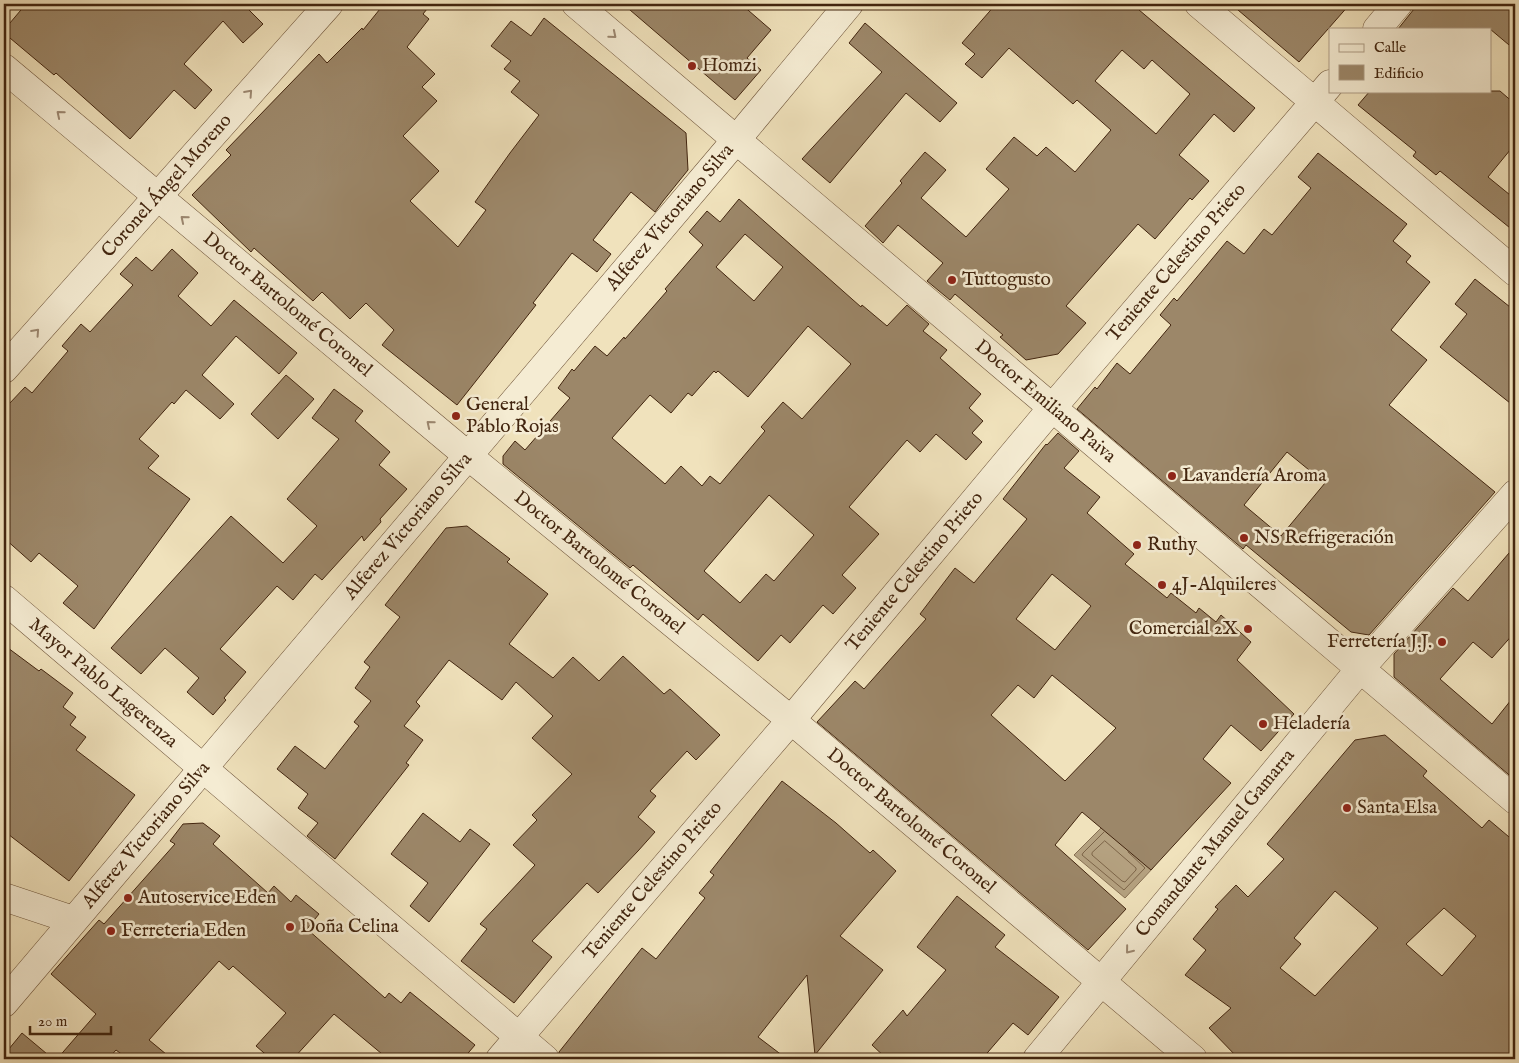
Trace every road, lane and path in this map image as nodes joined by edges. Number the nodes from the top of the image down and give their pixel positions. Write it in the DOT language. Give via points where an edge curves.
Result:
graph roads {
  1 [pos="329,4"];
  2 [pos="576,4"];
  3 [pos="849,4"];
  4 [pos="1199,4"];
  5 [pos="1398,4"];
  6 [pos="1378,28"];
  7 [pos="4,68"];
  8 [pos="1323,93"];
  9 [pos="736,140"];
  10 [pos="157,196"];
  11 [pos="1515,272"];
  12 [pos="4,369"];
  13 [pos="1052,408"];
  14 [pos="467,455"];
  15 [pos="1515,494"];
  16 [pos="4,599"];
  17 [pos="1360,669"];
  18 [pos="791,720"];
  19 [pos="202,767"];
  20 [pos="1515,800"];
  21 [pos="4,897"];
  22 [pos="73,920"];
  23 [pos="1102,982"];
  24 [pos="4,1003"];
  25 [pos="519,1037"];
  26 [pos="500,1059"];
  27 [pos="545,1059"];
  28 [pos="1037,1059"];
  29 [pos="1193,1059"];
  10 -- 1 [label="street, Coronel Ángel Moreno, one-way"];
  2 -- 9 [label="street, Doctor Emiliano Paiva, one-way"];
  3 -- 9 [label="street, Alferez Victoriano Silva"];
  4 -- 8 [label="street"];
  5 -- 6 [label="street"];
  10 -- 7 [label="street, Doctor Bartolomé Coronel, one-way"];
  8 -- 11 [label="street"];
  8 -- 13 [label="street, Teniente Celestino Prieto"];
  9 -- 13 [label="street, Doctor Emiliano Paiva"];
  9 -- 14 [label="street, Alferez Victoriano Silva"];
  12 -- 10 [label="street, Coronel Ángel Moreno, one-way"];
  14 -- 10 [label="street, Doctor Bartolomé Coronel, one-way"];
  13 -- 17 [label="street, Doctor Emiliano Paiva"];
  13 -- 18 [label="street, Teniente Celestino Prieto"];
  14 -- 18 [label="street, Doctor Bartolomé Coronel"];
  14 -- 19 [label="street, Alferez Victoriano Silva"];
  15 -- 17 [label="street, Comandante Manuel Gamarra"];
  16 -- 19 [label="street, Mayor Pablo Lagerenza"];
  17 -- 20 [label="street, Doctor Emiliano Paiva"];
  17 -- 23 [label="street, Comandante Manuel Gamarra, one-way"];
  18 -- 23 [label="street, Doctor Bartolomé Coronel"];
  18 -- 25 [label="street, Teniente Celestino Prieto"];
  19 -- 22 [label="street, Alferez Victoriano Silva"];
  19 -- 25 [label="street, Mayor Pablo Lagerenza"];
  21 -- 22 [label="street"];
  22 -- 24 [label="street, Alferez Victoriano Silva"];
  23 -- 28 [label="street, Comandante Manuel Gamarra"];
  23 -- 29 [label="street, Doctor Bartolomé Coronel"];
  25 -- 26 [label="street, Teniente Celestino Prieto"];
  25 -- 27 [label="street, Mayor Pablo Lagerenza"];
}
